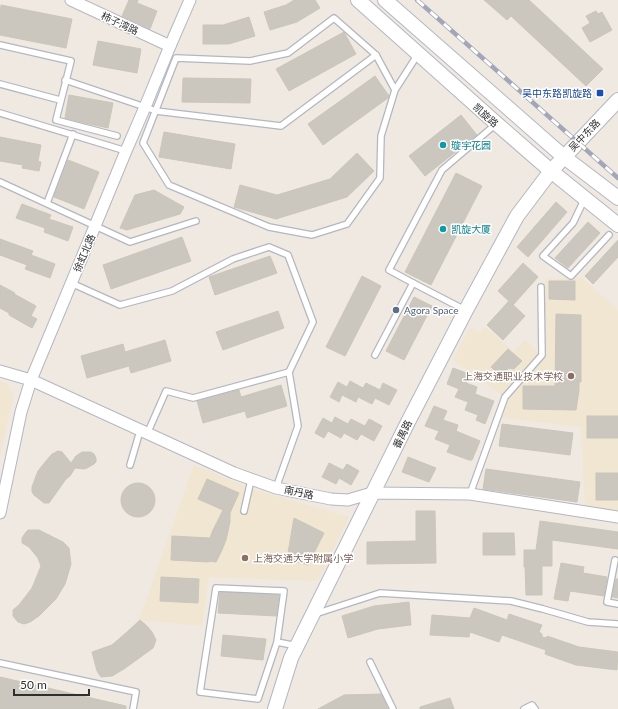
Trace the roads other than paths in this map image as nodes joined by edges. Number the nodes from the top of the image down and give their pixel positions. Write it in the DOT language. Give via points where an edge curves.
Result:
graph roads {
  1 [pos="71,0"];
  2 [pos="190,0"];
  3 [pos="358,0"];
  4 [pos="385,0"];
  5 [pos="0,44"];
  6 [pos="170,46"];
  7 [pos="418,54"];
  8 [pos="376,55"];
  9 [pos="66,80"];
  10 [pos="0,84"];
  11 [pos="395,90"];
  12 [pos="60,100"];
  13 [pos="618,100"];
  14 [pos="151,109"];
  15 [pos="0,113"];
  16 [pos="497,124"];
  17 [pos="73,134"];
  18 [pos="117,136"];
  19 [pos="126,151"];
  20 [pos="564,157"];
  21 [pos="551,171"];
  22 [pos="0,182"];
  23 [pos="585,198"];
  24 [pos="618,198"];
  25 [pos="47,203"];
  26 [pos="196,221"];
  27 [pos="96,226"];
  28 [pos="614,230"];
  29 [pos="71,283"];
  30 [pos="413,283"];
  31 [pos="541,287"];
  32 [pos="466,310"];
  33 [pos="375,356"];
  34 [pos="0,371"];
  35 [pos="289,372"];
  36 [pos="31,380"];
  37 [pos="144,432"];
  38 [pos="130,465"];
  39 [pos="251,480"];
  40 [pos="276,488"];
  41 [pos="372,492"];
  42 [pos="470,494"];
  43 [pos="244,511"];
  44 [pos="0,514"];
  45 [pos="618,517"];
  46 [pos="615,560"];
  47 [pos="618,604"];
  48 [pos="313,614"];
  49 [pos="618,624"];
  50 [pos="277,642"];
  51 [pos="297,646"];
  52 [pos="370,662"];
  53 [pos="0,663"];
  54 [pos="133,709"];
  55 [pos="275,709"];
  56 [pos="393,709"];
  57 [pos="524,709"];
  58 [pos="536,709"];
  1 -- 6 [label="street, 柿子湾路"];
  2 -- 6 [label="street, 徐虹北路"];
  3 -- 7 [label="street, 凯旋路"];
  4 -- 20 [label="street, 凯旋路"];
  5 -- 9 [label="lane" via="71,60"];
  6 -- 14 [label="street, 徐虹北路"];
  7 -- 11 [label="lane"];
  7 -- 16 [label="street, 凯旋路"];
  8 -- 11 [label="lane"];
  8 -- 14 [label="lane" via="281,126"];
  8 -- 14 [label="lane" via="334,18 288,53 250,61 176,58"];
  9 -- 12 [label="lane"];
  9 -- 14 [label="lane"];
  10 -- 12 [label="lane"];
  11 -- 14 [label="lane" via="381,136 380,178 347,224 312,235 269,227 169,184 143,143"];
  12 -- 18 [label="lane" via="56,120"];
  13 -- 20 [label="street, 吴中东路"];
  14 -- 19 [label="street, 徐虹北路"];
  15 -- 17 [label="lane"];
  16 -- 21 [label="street, 凯旋路"];
  16 -- 30 [label="lane" via="442,170 389,270"];
  17 -- 19 [label="lane"];
  17 -- 25 [label="lane"];
  19 -- 27 [label="street, 徐虹北路"];
  20 -- 21 [label="street, 吴中东路"];
  20 -- 24 [label="street, 凯旋路"];
  21 -- 23 [label="street, 凯旋路"];
  21 -- 32 [label="street, 番禺路" via="517,216"];
  22 -- 25 [label="lane"];
  23 -- 28 [label="street, 凯旋路"];
  23 -- 28 [label="lane" via="573,223 544,256 571,276"];
  25 -- 27 [label="lane"];
  26 -- 27 [label="lane" via="130,242"];
  27 -- 29 [label="street, 徐虹北路"];
  29 -- 35 [label="lane" via="120,305 172,291 233,259 269,247 288,255 312,322"];
  29 -- 36 [label="street, 徐虹北路"];
  30 -- 32 [label="lane"];
  30 -- 33 [label="lane"];
  31 -- 42 [label="lane" via="542,356 504,398"];
  32 -- 41 [label="street, 番禺路"];
  34 -- 36 [label="street, 南丹路"];
  35 -- 37 [label="lane" via="193,398 166,391"];
  35 -- 40 [label="lane" via="298,426"];
  36 -- 37 [label="street, 南丹路"];
  36 -- 44 [label="street, 徐虹北路" via="21,412"];
  37 -- 38 [label="lane"];
  37 -- 39 [label="street, 南丹路"];
  39 -- 40 [label="street, 南丹路"];
  39 -- 43 [label="lane"];
  40 -- 41 [label="street, 南丹路" via="348,500"];
  41 -- 42 [label="street, 南丹路"];
  41 -- 48 [label="street, 番禺路"];
  42 -- 45 [label="street, 南丹路"];
  46 -- 47 [label="lane" via="607,602"];
  48 -- 49 [label="lane" via="380,593 511,600 588,622"];
  48 -- 51 [label="street, 番禺路"];
  50 -- 50 [label="lane" via="258,698 200,692 216,588 284,591"];
  50 -- 51 [label="lane"];
  51 -- 55 [label="street, 番禺路"];
  52 -- 56 [label="lane"];
  53 -- 54 [label="lane" via="136,692"];
  57 -- 58 [label="lane" via="532,705"];
}
